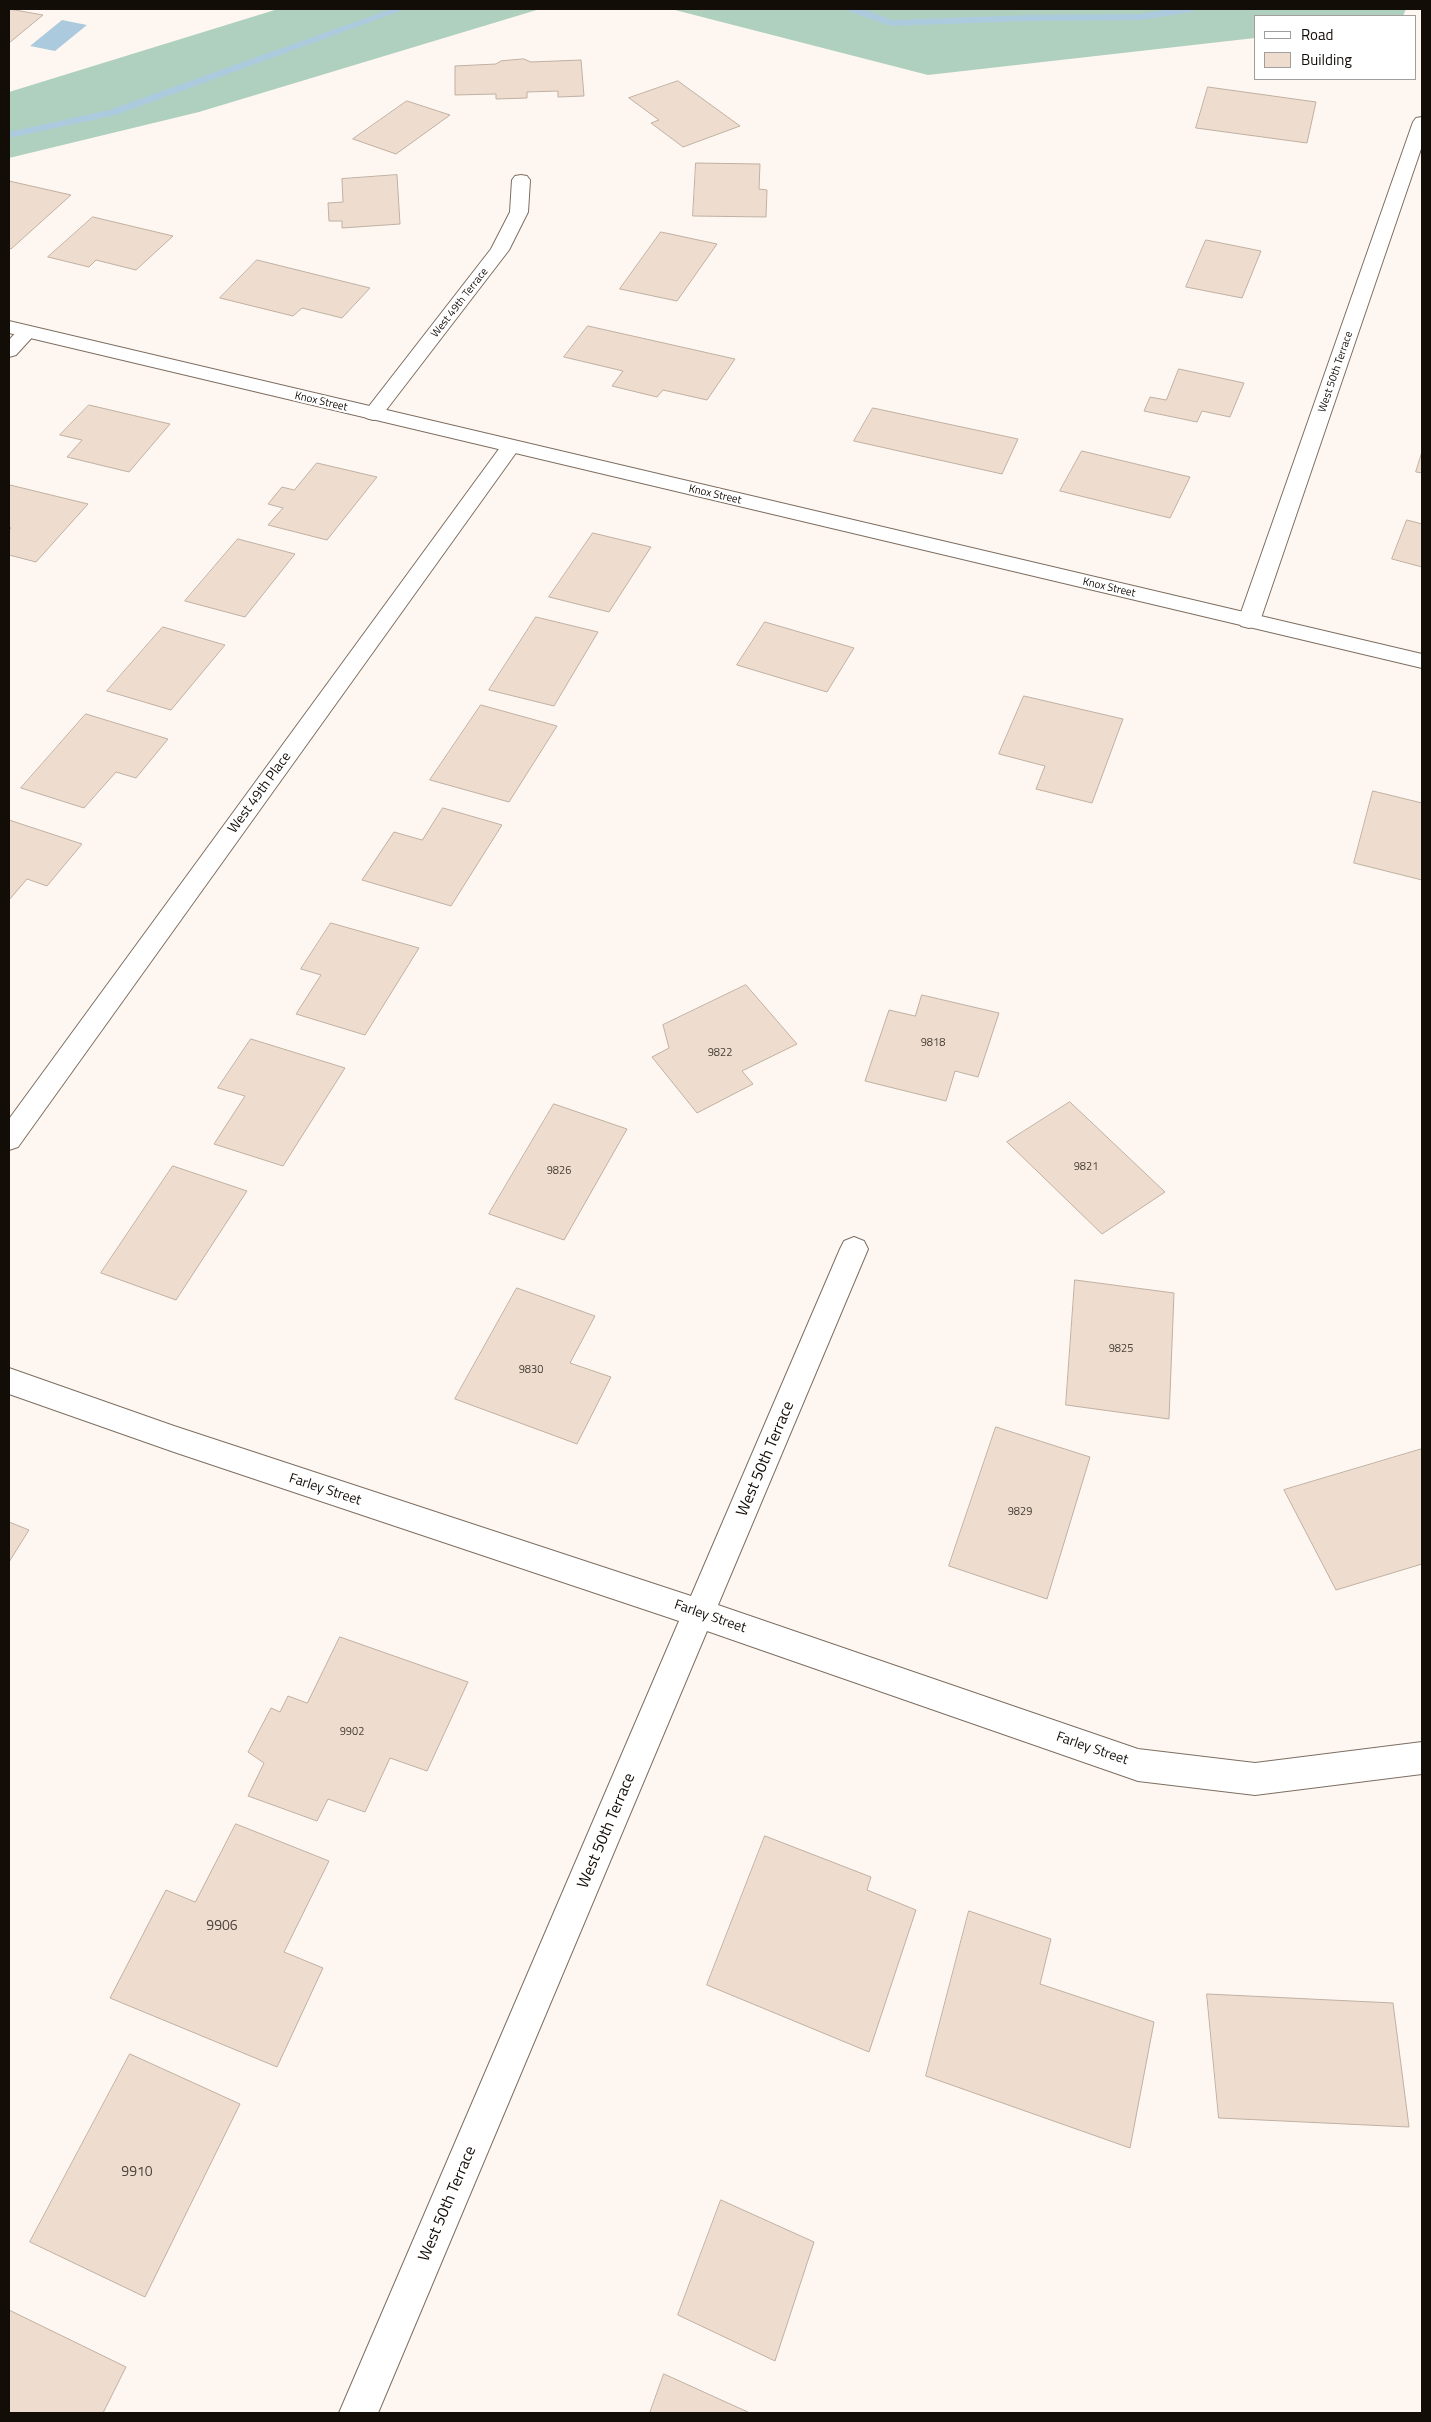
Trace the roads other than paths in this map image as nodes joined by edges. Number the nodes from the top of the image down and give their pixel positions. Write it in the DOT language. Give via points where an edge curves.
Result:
graph roads {
  1 [pos="1422,122"];
  2 [pos="521,180"];
  3 [pos="18,330"];
  4 [pos="9,351"];
  5 [pos="373,414"];
  6 [pos="511,446"];
  7 [pos="1249,621"];
  8 [pos="1422,661"];
  9 [pos="9,1139"];
  10 [pos="854,1248"];
  11 [pos="9,1381"];
  12 [pos="701,1614"];
  13 [pos="1422,1758"];
  14 [pos="358,2413"];
  1 -- 7 [label="street, West 50th Terrace"];
  2 -- 5 [label="street, West 49th Terrace" via="519,212 500,250"];
  3 -- 4 [label="street"];
  3 -- 5 [label="street, Knox Street"];
  5 -- 6 [label="street, Knox Street"];
  6 -- 7 [label="street, Knox Street"];
  6 -- 9 [label="street, West 49th Place"];
  7 -- 8 [label="street, Knox Street"];
  10 -- 12 [label="street, West 50th Terrace"];
  11 -- 12 [label="street, Farley Street"];
  12 -- 13 [label="street, Farley Street" via="1138,1765 1255,1779"];
  12 -- 14 [label="street, West 50th Terrace"];
}
